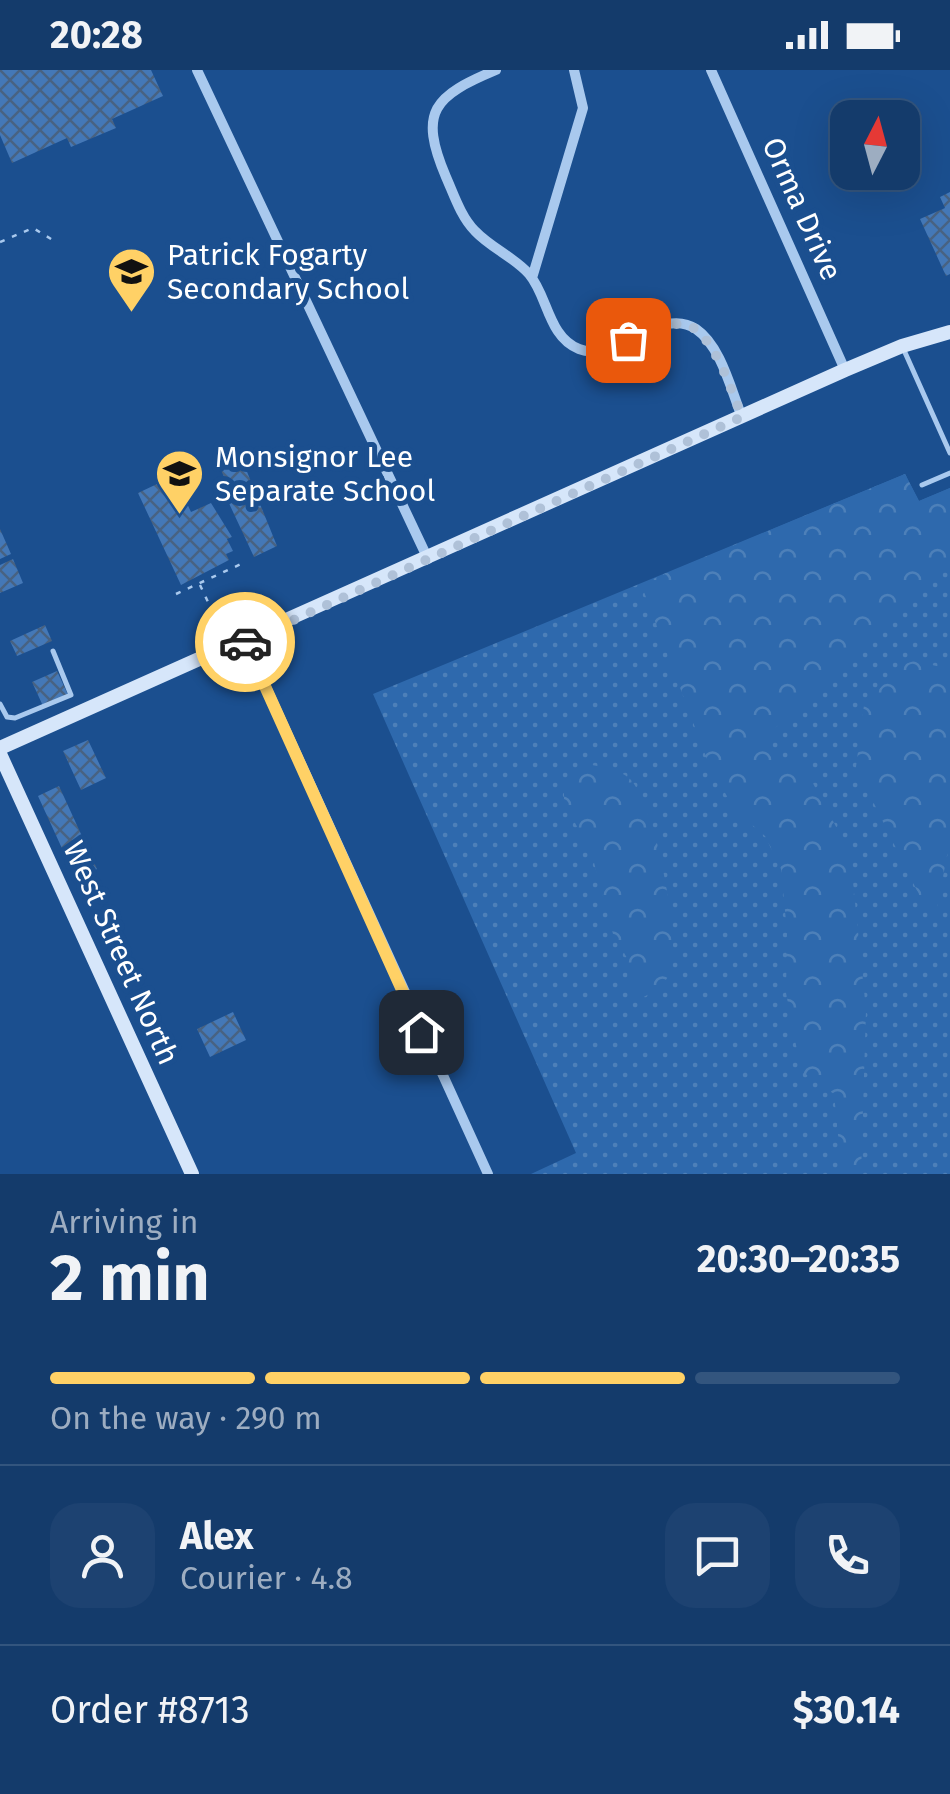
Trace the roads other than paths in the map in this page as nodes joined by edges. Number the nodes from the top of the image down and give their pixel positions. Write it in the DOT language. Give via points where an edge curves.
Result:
graph roads {
  1 [pos="196,70"];
  2 [pos="496,70"];
  3 [pos="574,70"];
  4 [pos="711,70"];
  5 [pos="532,278"];
  6 [pos="950,332"];
  7 [pos="902,346"];
  8 [pos="845,370"];
  9 [pos="742,417"];
  10 [pos="950,453"];
  11 [pos="950,473"];
  12 [pos="922,485"];
  13 [pos="428,559"];
  14 [pos="245,641"];
  15 [pos="53,651"];
  16 [pos="0,704"];
  17 [pos="0,751"];
  18 [pos="192,1174"];
  19 [pos="488,1174"];
  1 -- 13 [label="street"];
  2 -- 5 [label="street" via="441,99 433,110 432,140 474,230"];
  3 -- 5 [label="street" via="582,91 579,125"];
  4 -- 8 [label="street, Orma Drive"];
  5 -- 9 [label="street" via="554,326 584,351 598,352 657,328 695,328 720,363"];
  6 -- 7 [label="street"];
  7 -- 8 [label="street"];
  7 -- 10 [label="lane"];
  8 -- 9 [label="street"];
  9 -- 13 [label="street"];
  11 -- 12 [label="lane"];
  13 -- 14 [label="street"];
  14 -- 17 [label="street"];
  14 -- 19 [label="street"];
  15 -- 16 [label="lane" via="71,696 15,718 7,718"];
  17 -- 18 [label="street, West Street North"];
}
